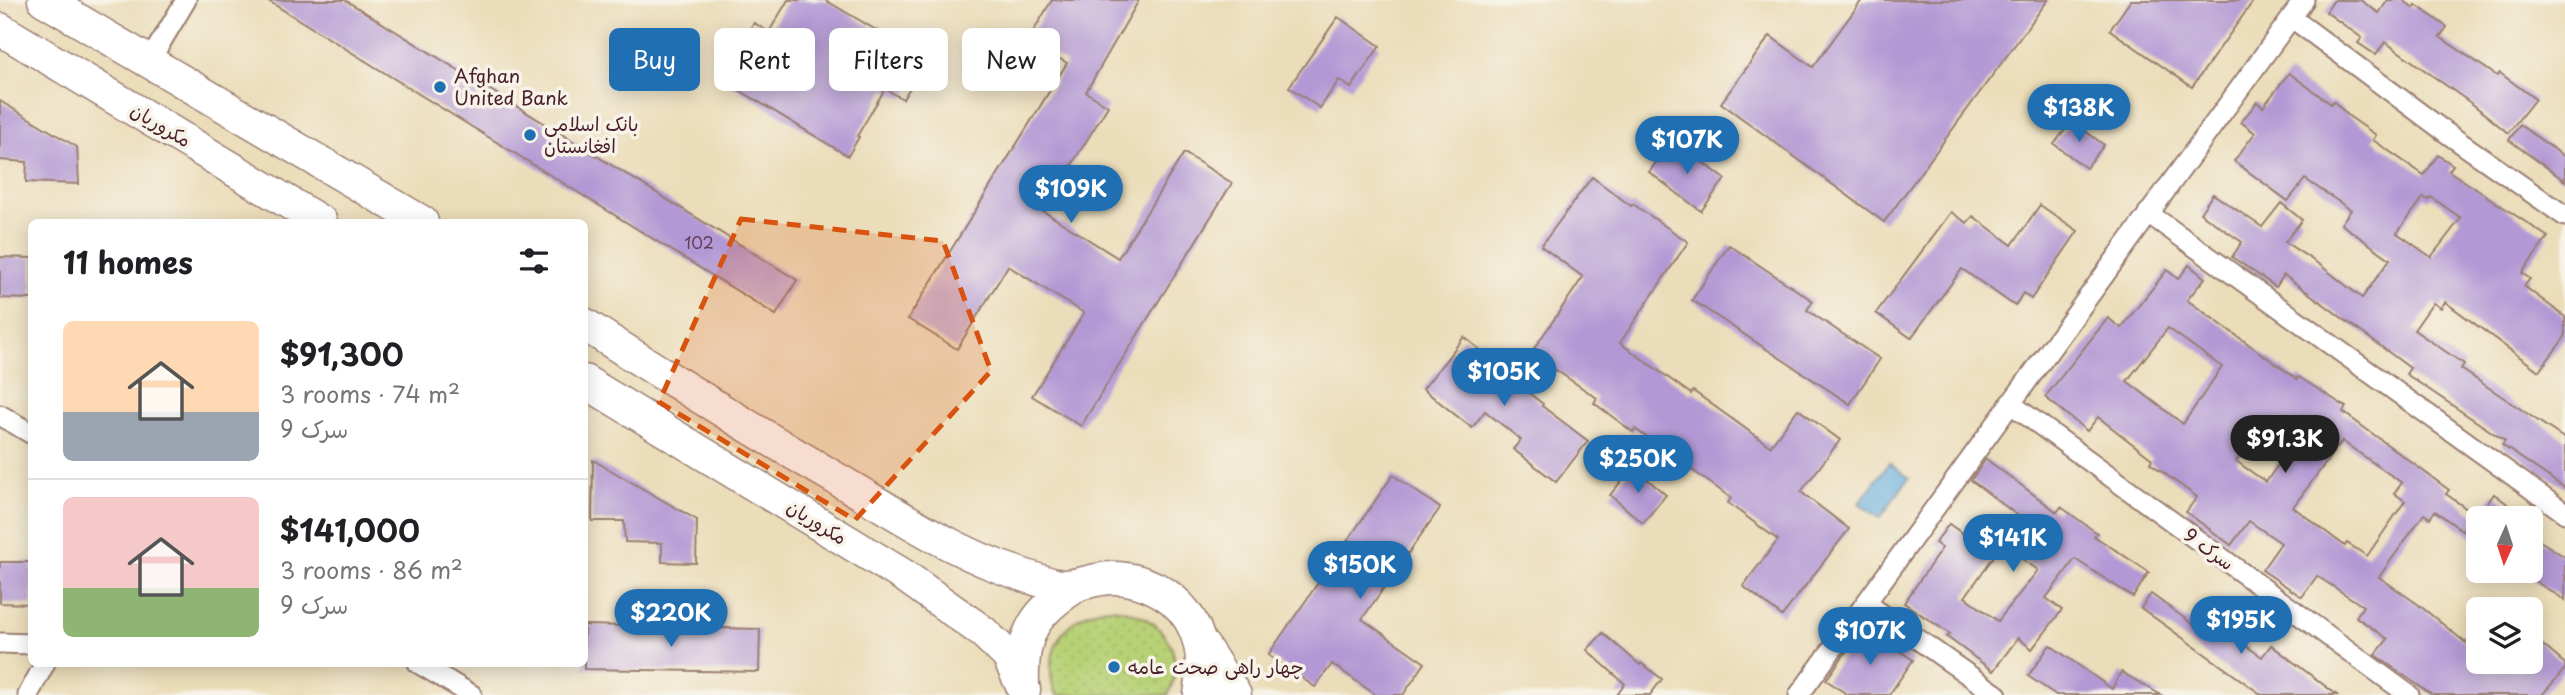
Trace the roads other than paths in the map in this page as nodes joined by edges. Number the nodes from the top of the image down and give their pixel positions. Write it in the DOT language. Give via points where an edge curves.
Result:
graph roads {
  1 [pos="44,0"];
  2 [pos="186,0"];
  3 [pos="2304,0"];
  4 [pos="2292,18"];
  5 [pos="0,29"];
  6 [pos="149,62"];
  7 [pos="2148,213"];
  8 [pos="2565,216"];
  9 [pos="316,219"];
  10 [pos="417,219"];
  11 [pos="588,327"];
  12 [pos="588,383"];
  13 [pos="2010,403"];
  14 [pos="0,415"];
  15 [pos="28,432"];
  16 [pos="2565,513"];
  17 [pos="1079,584"];
  18 [pos="1866,603"];
  19 [pos="1199,639"];
  20 [pos="0,643"];
  21 [pos="28,645"];
  22 [pos="43,667"];
  23 [pos="425,667"];
  24 [pos="1025,692"];
  25 [pos="28,695"];
  26 [pos="472,695"];
  27 [pos="1200,695"];
  28 [pos="1235,695"];
  29 [pos="1799,695"];
  30 [pos="1997,695"];
  31 [pos="2409,695"];
  1 -- 6 [label="main road"];
  2 -- 6 [label="street"];
  3 -- 4 [label="street"];
  4 -- 7 [label="street"];
  4 -- 8 [label="street"];
  5 -- 9 [label="main road, مکروریان"];
  6 -- 10 [label="main road"];
  7 -- 13 [label="street"];
  7 -- 16 [label="street"];
  11 -- 17 [label="main road" via="694,395 928,532 999,566 1057,586"];
  12 -- 24 [label="main road, مکروریان" via="906,577 983,632 1008,656"];
  13 -- 18 [label="street"];
  13 -- 31 [label="street, سرک 9"];
  14 -- 15 [label="street"];
  17 -- 19 [label="main road" via="1103,578 1151,586 1172,599"];
  17 -- 24 [label="main road" via="1052,601 1032,626 1022,657"];
  18 -- 29 [label="street"];
  18 -- 30 [label="street"];
  19 -- 27 [label="main road" via="1204,670"];
  19 -- 28 [label="main road"];
  20 -- 21 [label="street"];
  22 -- 25 [label="street"];
  23 -- 26 [label="street"];
}
